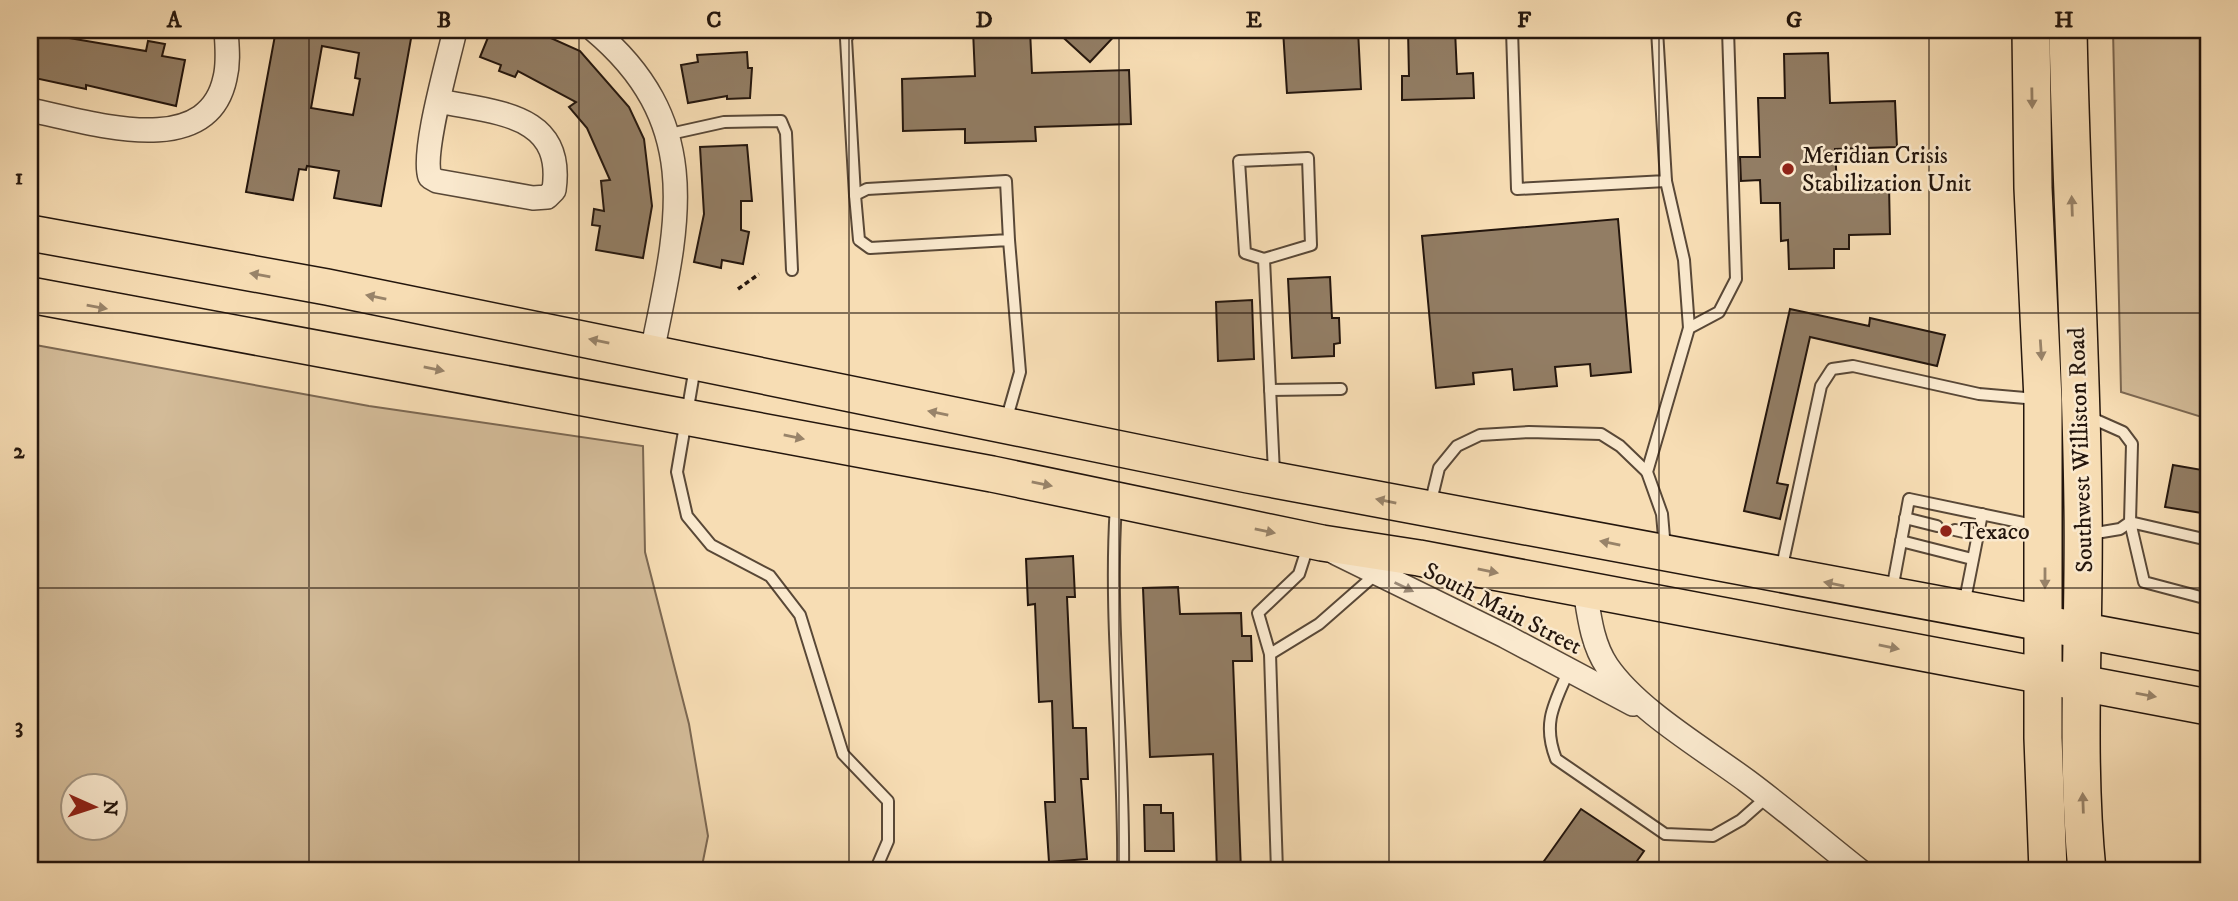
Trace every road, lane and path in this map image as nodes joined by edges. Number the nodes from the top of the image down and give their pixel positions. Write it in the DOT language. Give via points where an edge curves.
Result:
graph roads {
  1 [pos="226,30"];
  2 [pos="455,30"];
  3 [pos="594,30"];
  4 [pos="851,30"];
  5 [pos="1512,30"];
  6 [pos="1657,30"];
  7 [pos="1728,30"];
  8 [pos="2031,30"];
  9 [pos="2068,30"];
  10 [pos="439,101"];
  11 [pos="30,110"];
  12 [pos="670,134"];
  13 [pos="1666,181"];
  14 [pos="856,195"];
  15 [pos="30,233"];
  16 [pos="1009,240"];
  17 [pos="1264,260"];
  18 [pos="792,270"];
  19 [pos="759,274"];
  20 [pos="738,289"];
  21 [pos="30,295"];
  22 [pos="1689,328"];
  23 [pos="652,352"];
  24 [pos="696,361"];
  25 [pos="1341,389"];
  26 [pos="1270,390"];
  27 [pos="2043,400"];
  28 [pos="642,409"];
  29 [pos="2082,414"];
  30 [pos="687,417"];
  31 [pos="1005,427"];
  32 [pos="1647,472"];
  33 [pos="992,474"];
  34 [pos="1274,480"];
  35 [pos="1116,499"];
  36 [pos="1429,509"];
  37 [pos="1982,514"];
  38 [pos="1905,518"];
  39 [pos="1495,522"];
  40 [pos="2130,522"];
  41 [pos="1937,526"];
  42 [pos="2045,528"];
  43 [pos="1955,530"];
  44 [pos="2084,534"];
  45 [pos="1977,535"];
  46 [pos="2208,540"];
  47 [pos="1901,541"];
  48 [pos="1316,542"];
  49 [pos="1665,553"];
  50 [pos="1419,558"];
  51 [pos="1972,559"];
  52 [pos="1376,574"];
  53 [pos="1780,574"];
  54 [pos="1585,590"];
  55 [pos="1891,595"];
  56 [pos="2208,599"];
  57 [pos="1963,608"];
  58 [pos="2045,624"];
  59 [pos="2084,631"];
  60 [pos="1270,654"];
  61 [pos="2208,654"];
  62 [pos="1569,670"];
  63 [pos="2045,677"];
  64 [pos="2083,684"];
  65 [pos="2208,707"];
  66 [pos="1662,719"];
  67 [pos="1767,797"];
  68 [pos="875,871"];
  69 [pos="1123,871"];
  70 [pos="1276,871"];
  71 [pos="1860,871"];
  72 [pos="2048,871"];
  73 [pos="2087,871"];
  1 -- 11 [label="street" via="227,63 212,107 173,130 150,131"];
  2 -- 10 [label="street"];
  3 -- 12 [label="street" via="631,64"];
  4 -- 14 [label="lane" via="846,40"];
  5 -- 13 [label="lane" via="1517,190"];
  6 -- 13 [label="lane"];
  7 -- 22 [label="lane" via="1736,279 1719,312"];
  8 -- 27 [label="highway, Southwest Williston Road, one-way"];
  29 -- 9 [label="highway, Southwest Williston Road, one-way"];
  10 -- 10 [label="street" via="512,116 543,134 556,158 554,190 547,197 533,198 430,177 428,161"];
  12 -- 18 [label="lane" via="724,122 781,121 786,133"];
  12 -- 23 [label="street" via="675,170 672,243"];
  13 -- 22 [label="lane" via="1684,260"];
  14 -- 16 [label="lane" via="859,240 870,248"];
  14 -- 16 [label="lane" via="867,189 1006,181"];
  23 -- 15 [label="main road, one-way"];
  16 -- 31 [label="lane" via="1020,372"];
  17 -- 17 [label="lane" via="1245,253 1239,161 1308,158 1311,245"];
  17 -- 26 [label="lane"];
  19 -- 20 [label="path"];
  21 -- 28 [label="main road, one-way"];
  22 -- 32 [label="lane"];
  23 -- 24 [label="main road"];
  23 -- 28 [label="main road"];
  24 -- 30 [label="lane"];
  31 -- 24 [label="main road, one-way"];
  25 -- 26 [label="lane"];
  26 -- 34 [label="lane"];
  27 -- 42 [label="highway, Southwest Williston Road"];
  27 -- 53 [label="lane" via="1979,394 1853,366 1832,369 1821,386"];
  28 -- 30 [label="main road"];
  29 -- 40 [label="lane" via="2123,432 2132,444"];
  29 -- 44 [label="highway, Southwest Williston Road"];
  30 -- 33 [label="main road, one-way"];
  30 -- 68 [label="lane" via="677,472 687,516 711,545 770,576 800,615 843,754 888,801 888,841"];
  31 -- 33 [label="main road"];
  31 -- 34 [label="main road"];
  32 -- 36 [label="lane" via="1601,433 1480,435 1457,446 1439,468"];
  32 -- 49 [label="lane" via="1662,514"];
  33 -- 35 [label="main road, one-way"];
  36 -- 34 [label="main road, one-way"];
  35 -- 48 [label="main road, one-way"];
  35 -- 69 [label="lane" via="1113,553"];
  36 -- 39 [label="main road"];
  36 -- 50 [label="main road"];
  37 -- 38 [label="lane" via="1909,499"];
  37 -- 42 [label="lane"];
  37 -- 45 [label="lane"];
  38 -- 41 [label="lane"];
  38 -- 47 [label="lane"];
  49 -- 39 [label="main road, one-way"];
  39 -- 54 [label="main road" via="1541,546 1565,565"];
  40 -- 44 [label="lane" via="2104,534"];
  40 -- 46 [label="lane"];
  40 -- 56 [label="lane" via="2144,582"];
  42 -- 58 [label="highway, Southwest Williston Road, one-way"];
  43 -- 45 [label="lane"];
  44 -- 59 [label="highway, Southwest Williston Road"];
  45 -- 51 [label="lane"];
  47 -- 51 [label="lane"];
  47 -- 55 [label="lane"];
  48 -- 50 [label="main road"];
  48 -- 52 [label="street, South Main Street"];
  48 -- 60 [label="lane" via="1299,574 1258,613"];
  49 -- 53 [label="main road"];
  50 -- 54 [label="main road, one-way"];
  51 -- 57 [label="lane"];
  52 -- 60 [label="lane" via="1319,624"];
  52 -- 62 [label="street, South Main Street, one-way"];
  55 -- 53 [label="main road, one-way"];
  54 -- 63 [label="main road, one-way"];
  54 -- 66 [label="street, South Main Street" via="1598,648 1607,666"];
  55 -- 57 [label="main road"];
  57 -- 58 [label="main road"];
  58 -- 59 [label="main road"];
  58 -- 63 [label="highway, Southwest Williston Road"];
  59 -- 61 [label="main road"];
  59 -- 64 [label="highway, Southwest Williston Road"];
  60 -- 70 [label="lane"];
  62 -- 66 [label="street, South Main Street"];
  62 -- 67 [label="lane" via="1550,714 1548,740 1556,760 1665,834 1713,836"];
  63 -- 64 [label="main road"];
  63 -- 72 [label="highway, Southwest Williston Road"];
  64 -- 65 [label="main road, one-way"];
  73 -- 64 [label="highway, Southwest Williston Road, one-way"];
  66 -- 67 [label="street, South Main Street"];
  67 -- 71 [label="street, South Main Street"];
}
